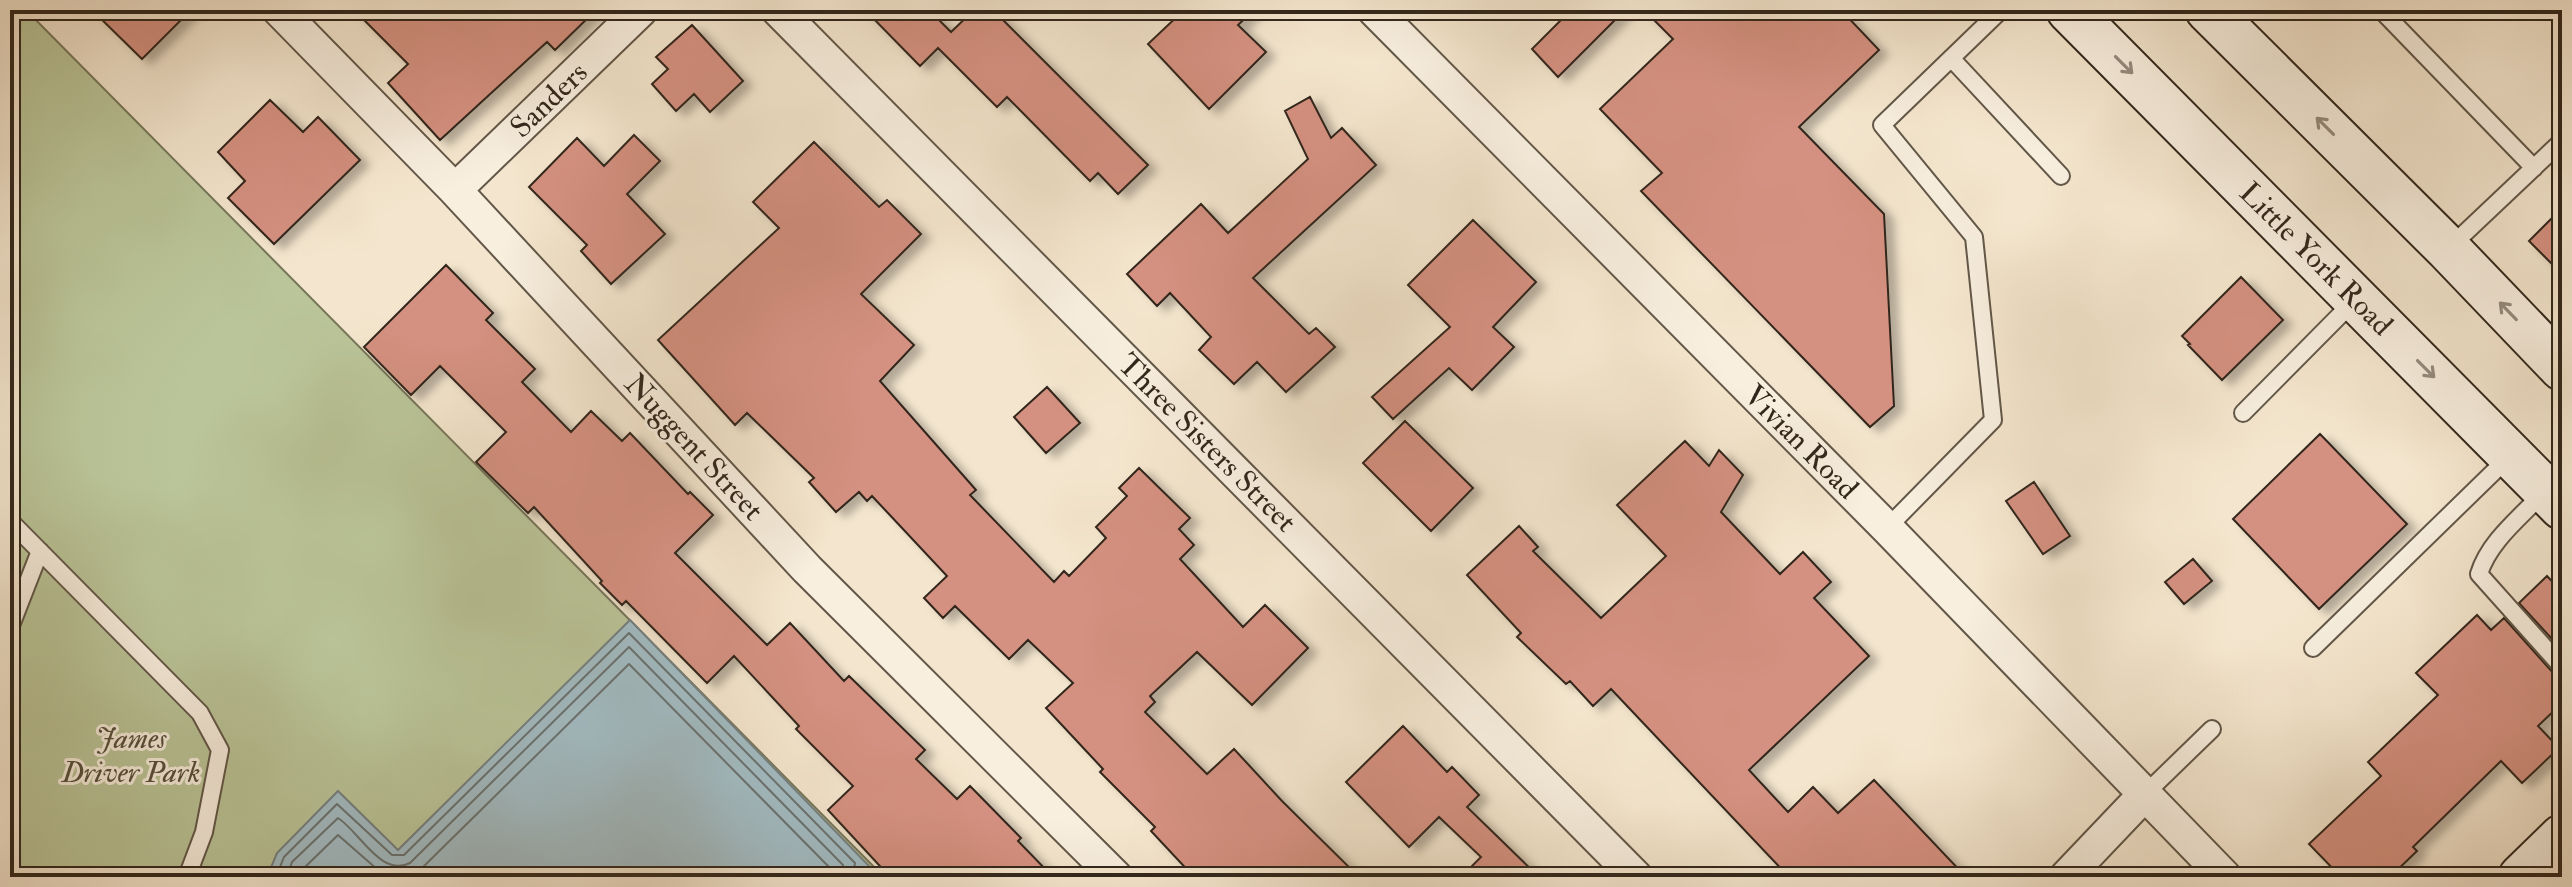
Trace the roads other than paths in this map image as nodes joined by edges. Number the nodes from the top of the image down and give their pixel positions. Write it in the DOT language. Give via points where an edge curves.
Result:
graph roads {
  1 [pos="279,10"];
  2 [pos="641,10"];
  3 [pos="778,10"];
  4 [pos="1374,10"];
  5 [pos="2001,10"];
  6 [pos="2069,10"];
  7 [pos="2208,10"];
  8 [pos="2381,10"];
  9 [pos="1951,58"];
  10 [pos="2562,141"];
  11 [pos="2534,168"];
  12 [pos="2061,176"];
  13 [pos="455,190"];
  14 [pos="2448,249"];
  15 [pos="2356,299"];
  16 [pos="2562,368"];
  17 [pos="2243,413"];
  18 [pos="2511,455"];
  19 [pos="2554,499"];
  20 [pos="10,521"];
  21 [pos="1887,528"];
  22 [pos="40,551"];
  23 [pos="10,628"];
  24 [pos="2313,648"];
  25 [pos="2562,667"];
  26 [pos="2212,729"];
  27 [pos="2144,795"];
  28 [pos="2562,837"];
  29 [pos="187,877"];
  30 [pos="1116,877"];
  31 [pos="1636,877"];
  32 [pos="2066,877"];
  33 [pos="2225,877"];
  34 [pos="2521,877"];
  1 -- 13 [label="street, Nuggent Street"];
  2 -- 13 [label="street, Sanders"];
  3 -- 31 [label="street, Three Sisters Street"];
  4 -- 21 [label="street, Vivian Road"];
  5 -- 9 [label="lane"];
  6 -- 15 [label="main road, Little York Road, one-way"];
  14 -- 7 [label="main road, one-way"];
  8 -- 11 [label="lane"];
  9 -- 12 [label="lane"];
  9 -- 21 [label="lane" via="1882,125 1974,237 1993,420"];
  10 -- 11 [label="lane"];
  11 -- 14 [label="lane"];
  13 -- 30 [label="street, Nuggent Street" via="807,569"];
  16 -- 14 [label="main road, one-way"];
  15 -- 17 [label="lane"];
  15 -- 18 [label="main road, Little York Road, one-way"];
  18 -- 19 [label="main road, Little York Road"];
  18 -- 24 [label="lane"];
  19 -- 25 [label="lane" via="2502,536 2479,574"];
  20 -- 22 [label="lane"];
  21 -- 27 [label="street, Vivian Road"];
  22 -- 23 [label="lane"];
  22 -- 29 [label="lane" via="200,713 220,750 204,832"];
  26 -- 27 [label="lane"];
  27 -- 32 [label="street"];
  27 -- 33 [label="street, Vivian Road"];
  28 -- 34 [label="main road"];
}
